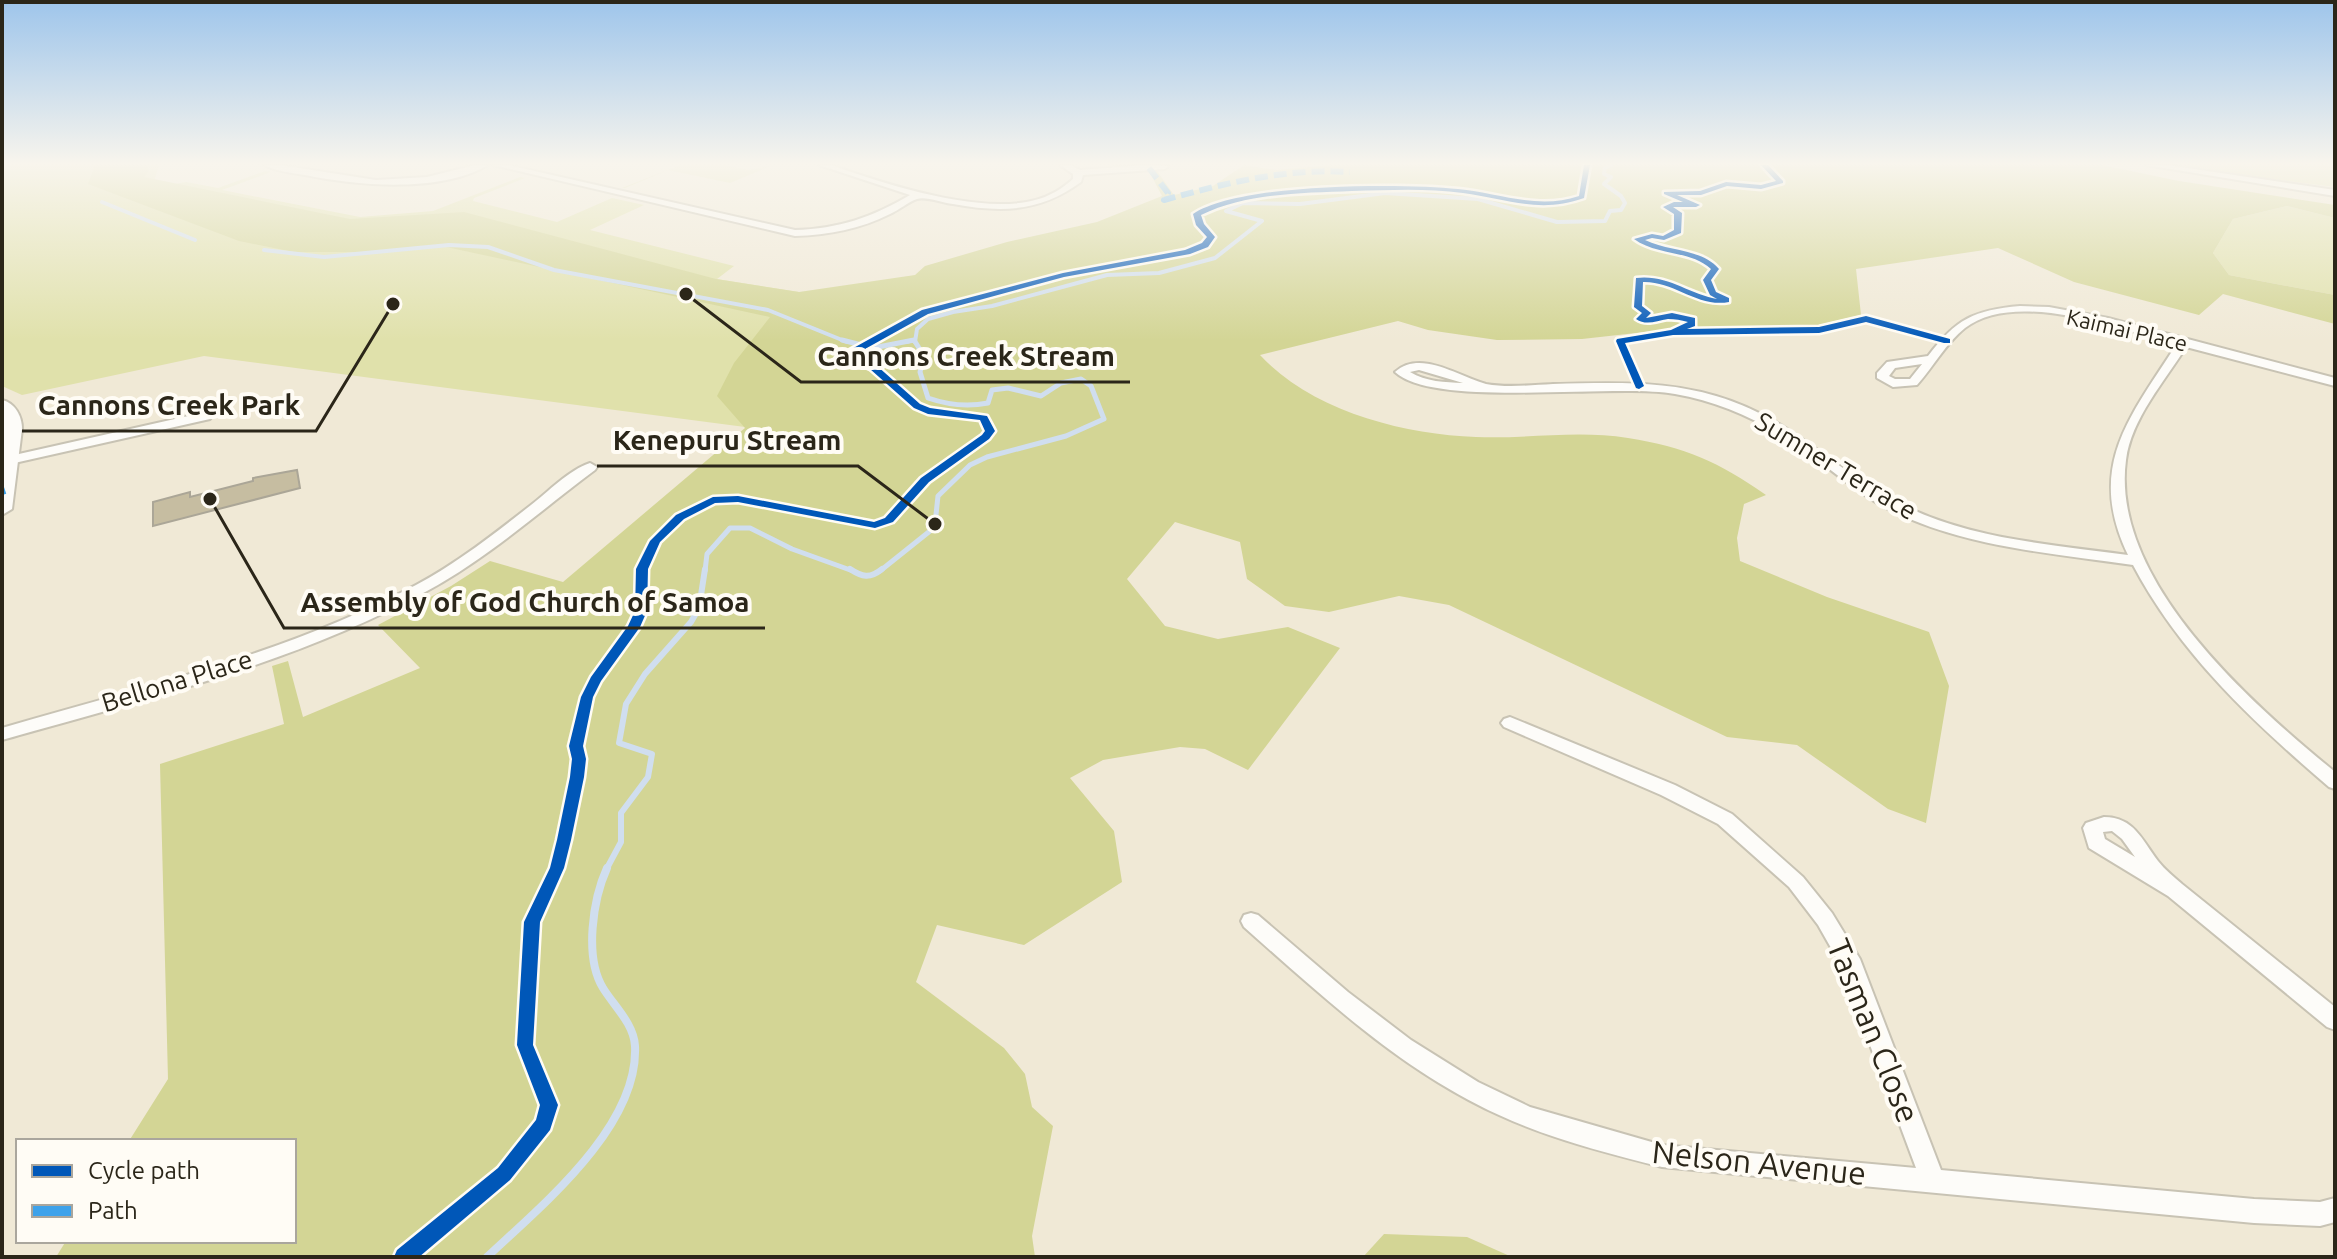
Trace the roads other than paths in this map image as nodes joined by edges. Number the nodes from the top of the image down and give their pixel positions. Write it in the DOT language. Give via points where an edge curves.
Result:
graph roads {
  1 [pos="754,224"];
  2 [pos="864,224"];
  3 [pos="2183,343"];
  4 [pos="1932,359"];
  5 [pos="2335,382"];
  6 [pos="1487,388"];
  7 [pos="2,405"];
  8 [pos="206,416"];
  9 [pos="10,460"];
  10 [pos="590,467"];
  11 [pos="3,497"];
  12 [pos="2137,561"];
  13 [pos="1510,723"];
  14 [pos="2,734"];
  15 [pos="2335,782"];
  16 [pos="2175,890"];
  17 [pos="1251,921"];
  18 [pos="2335,1020"];
  19 [pos="1933,1182"];
  20 [pos="2335,1210"];
  1 -- 2 [label="street" via="795,233"];
  3 -- 4 [label="street, Kaimai Place" via="2081,317 2013,311 1971,319"];
  3 -- 5 [label="street, Kaimai Place"];
  3 -- 12 [label="street" via="2119,457 2118,500"];
  6 -- 6 [label="street, Sumner Terrace" via="1413,381 1401,372 1417,367 1440,371"];
  6 -- 12 [label="street, Sumner Terrace" via="1639,386 1712,399 1781,428 1862,488 1918,517 1979,536"];
  7 -- 9 [label="street" via="13,418"];
  8 -- 9 [label="street"];
  9 -- 11 [label="street"];
  10 -- 14 [label="street, Bellona Place" via="474,556 379,610 269,653"];
  12 -- 15 [label="street" via="2171,616 2231,688"];
  13 -- 19 [label="street, Tasman Close" via="1725,819 1796,882 1849,959"];
  16 -- 18 [label="street"];
  17 -- 19 [label="street, Nelson Avenue" via="1358,1014 1433,1068 1548,1124 1662,1156"];
  19 -- 20 [label="street, Nelson Avenue" via="2254,1211"];
}
